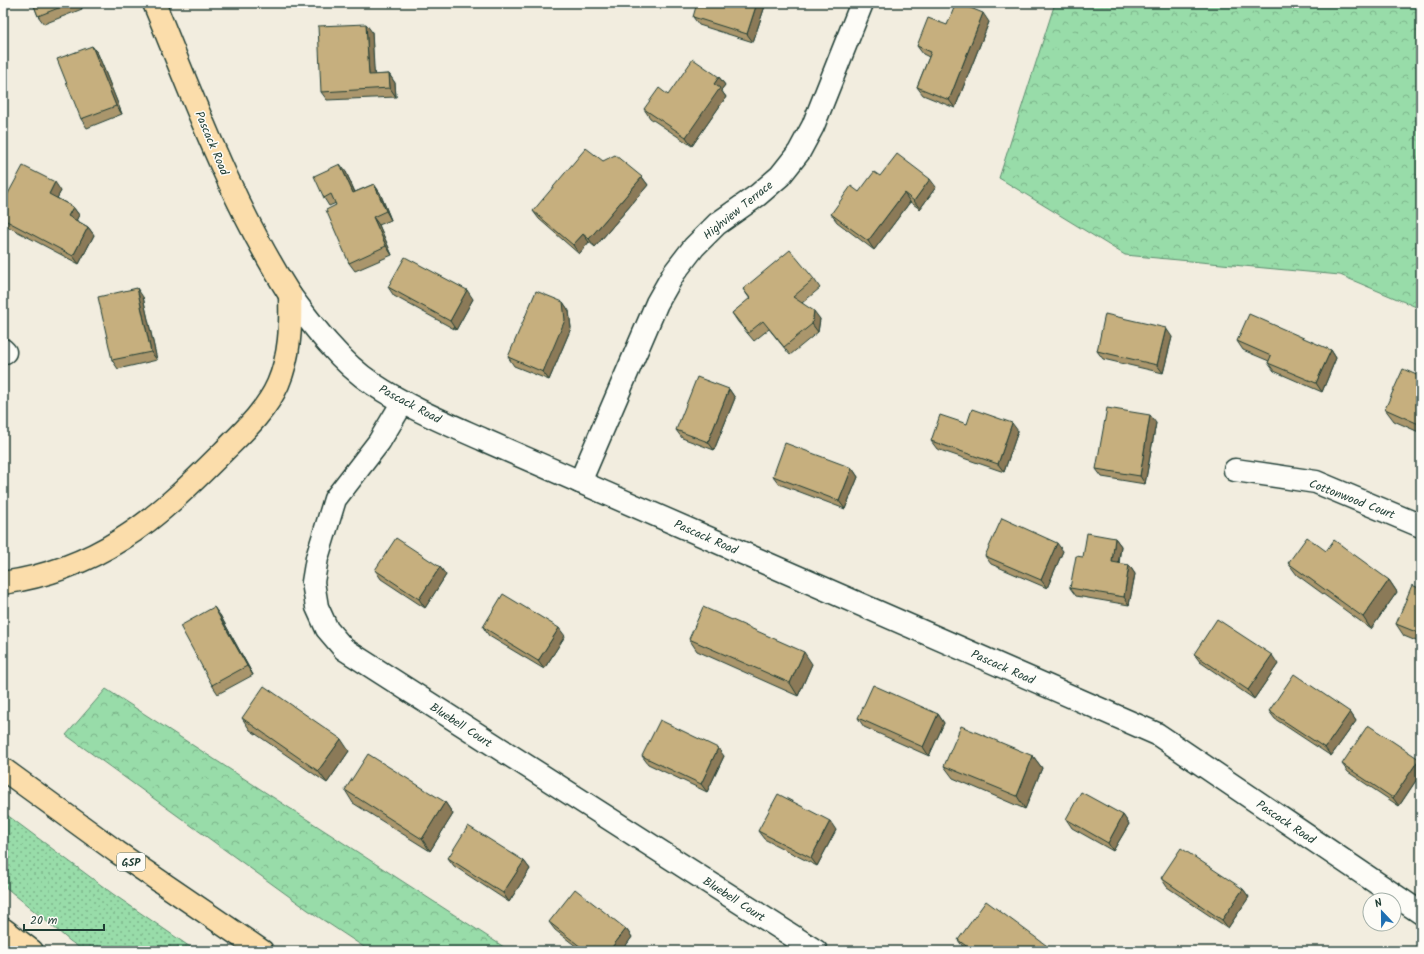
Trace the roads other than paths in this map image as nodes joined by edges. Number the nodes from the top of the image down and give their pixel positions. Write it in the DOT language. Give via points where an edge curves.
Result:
graph roads {
  1 [pos="154,3"];
  2 [pos="862,3"];
  3 [pos="290,295"];
  4 [pos="403,402"];
  5 [pos="1235,470"];
  6 [pos="580,482"];
  7 [pos="1421,526"];
  8 [pos="3,582"];
  9 [pos="3,769"];
  10 [pos="1421,913"];
  11 [pos="3,929"];
  12 [pos="32,951"];
  13 [pos="262,951"];
  14 [pos="816,951"];
  1 -- 3 [label="main road, Pascack Road" via="220,163 258,241"];
  2 -- 6 [label="street, Highview Terrace" via="813,126 799,152 780,176 717,224 694,246 674,273 657,303"];
  3 -- 4 [label="street, Pascack Road" via="314,328 343,359 372,384"];
  3 -- 8 [label="main road" via="291,321 284,367 266,405 246,429 153,516 122,539 55,571"];
  4 -- 6 [label="street, Pascack Road"];
  4 -- 14 [label="street, Bluebell Court" via="379,442 335,499 317,558 313,582 317,607 327,629 344,650"];
  5 -- 7 [label="street, Cottonwood Court" via="1316,482"];
  6 -- 10 [label="street, Pascack Road" via="1156,734"];
  9 -- 13 [label="main road, GSP" via="117,852"];
  11 -- 12 [label="main road"];
}
